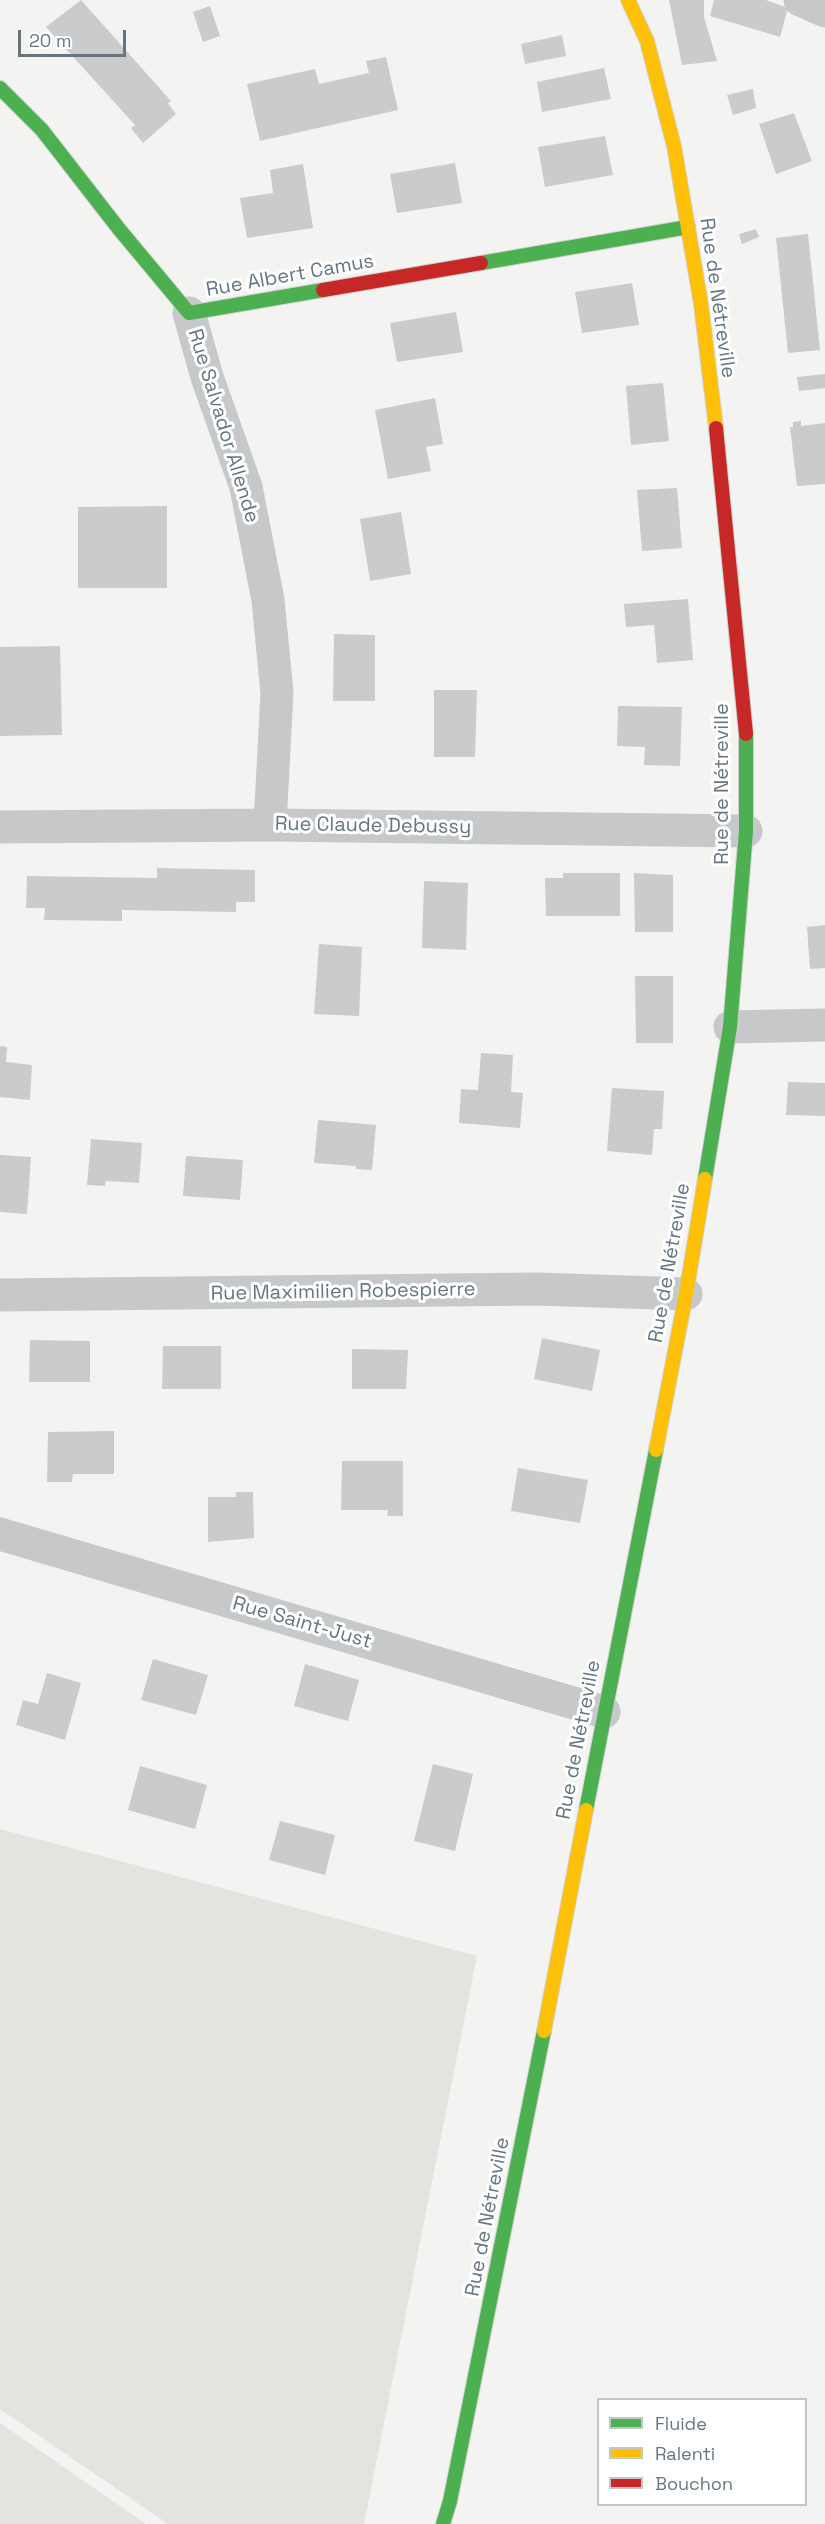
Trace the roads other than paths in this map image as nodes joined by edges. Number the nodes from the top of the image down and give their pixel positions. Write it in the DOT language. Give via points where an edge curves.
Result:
graph roads {
  1 [pos="628,0"];
  2 [pos="800,0"];
  3 [pos="825,10"];
  4 [pos="0,88"];
  5 [pos="688,227"];
  6 [pos="189,313"];
  7 [pos="270,825"];
  8 [pos="0,827"];
  9 [pos="746,831"];
  10 [pos="825,1025"];
  11 [pos="730,1027"];
  12 [pos="686,1293"];
  13 [pos="0,1295"];
  14 [pos="0,1534"];
  15 [pos="604,1712"];
  16 [pos="443,2524"];
  1 -- 5 [label="street, Rue de Nétreville" via="647,41 674,146"];
  2 -- 3 [label="street"];
  4 -- 6 [label="street, Rue Albert Camus" via="42,130"];
  5 -- 6 [label="street, Rue Albert Camus"];
  5 -- 9 [label="street, Rue de Nétreville" via="721,471 745,711"];
  6 -- 7 [label="street, Rue Salvador Allende" via="246,487 268,600 277,693"];
  7 -- 8 [label="street, Rue Claude Debussy"];
  7 -- 9 [label="street, Rue Claude Debussy"];
  9 -- 11 [label="street, Rue de Nétreville"];
  10 -- 11 [label="street"];
  11 -- 12 [label="street, Rue de Nétreville"];
  12 -- 13 [label="street, Rue Maximilien Robespierre" via="536,1289"];
  12 -- 15 [label="street, Rue de Nétreville"];
  14 -- 15 [label="street, Rue Saint-Just"];
  15 -- 16 [label="street, Rue de Nétreville" via="481,2354"];
}
